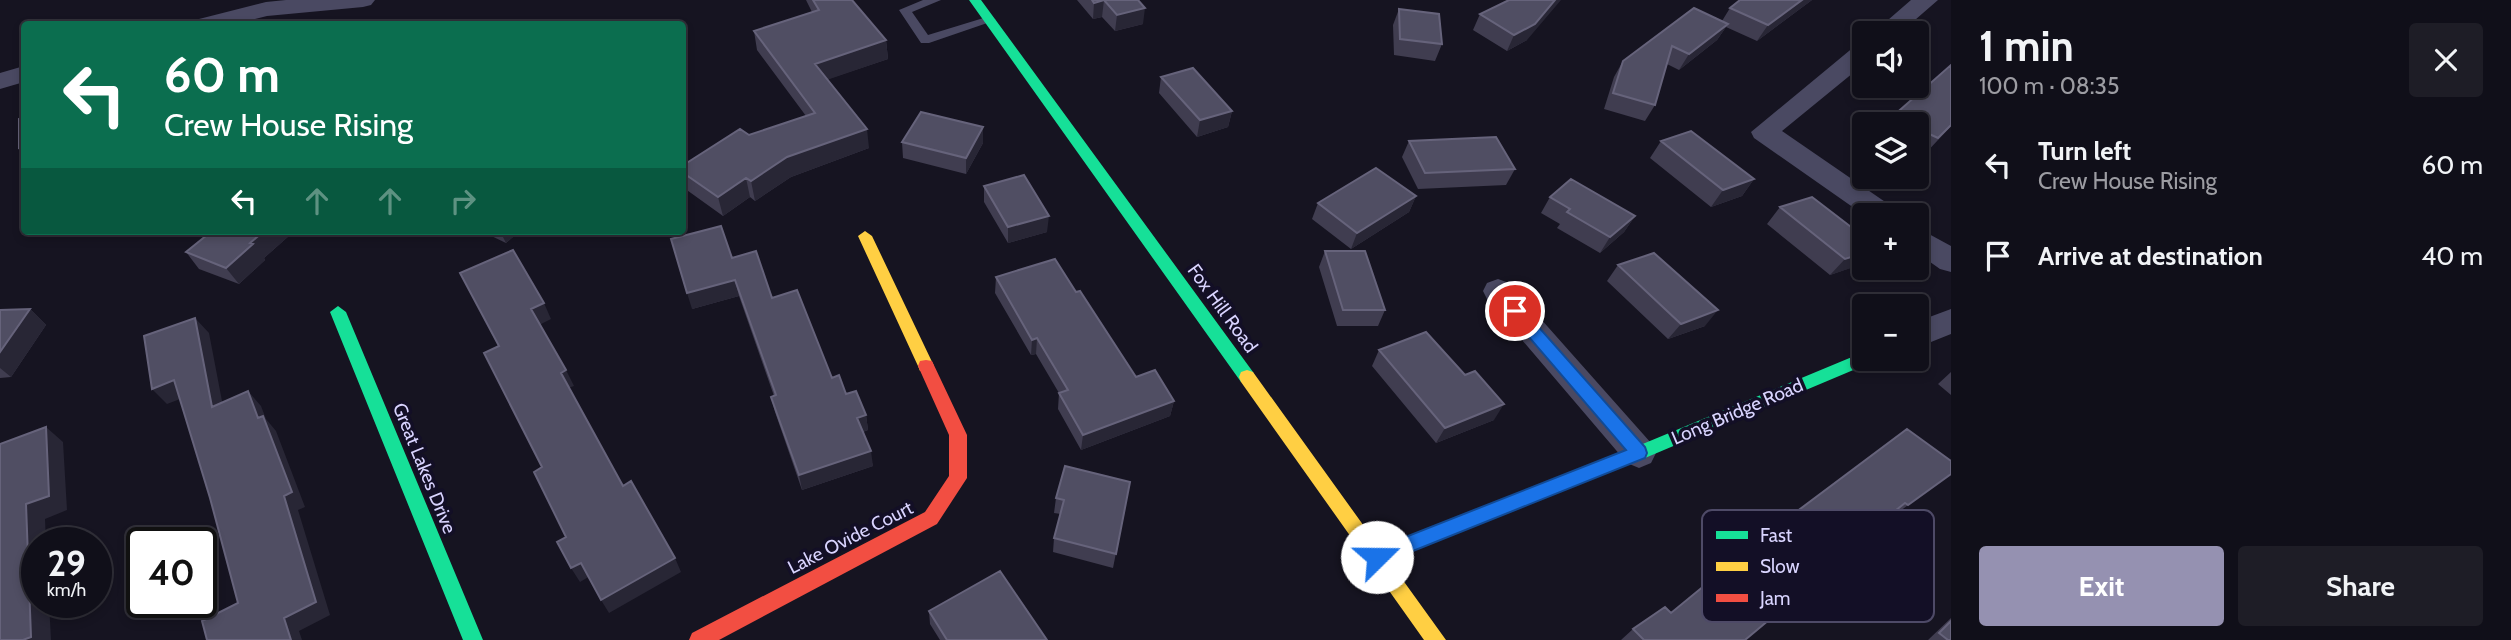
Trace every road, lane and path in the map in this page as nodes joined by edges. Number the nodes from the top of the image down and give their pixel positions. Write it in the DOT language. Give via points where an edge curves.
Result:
graph roads {
  1 [pos="363,0"];
  2 [pos="935,0"];
  3 [pos="975,0"];
  4 [pos="1926,0"];
  5 [pos="990,20"];
  6 [pos="220,21"];
  7 [pos="1900,21"];
  8 [pos="1852,61"];
  9 [pos="21,75"];
  10 [pos="0,81"];
  11 [pos="1867,203"];
  12 [pos="865,236"];
  13 [pos="1929,246"];
  14 [pos="1951,261"];
  15 [pos="1498,291"];
  16 [pos="338,312"];
  17 [pos="1951,321"];
  18 [pos="1929,330"];
  19 [pos="1852,363"];
  20 [pos="1639,453"];
  21 [pos="1377,557"];
  22 [pos="473,640"];
  23 [pos="699,640"];
  24 [pos="1436,640"];
  1 -- 6 [label="street" via="266,9"];
  2 -- 5 [label="lane" via="905,10 925,40"];
  3 -- 5 [label="street, Fox Hill Road"];
  4 -- 7 [label="street"];
  5 -- 21 [label="street, Fox Hill Road"];
  8 -- 11 [label="street" via="1764,132"];
  9 -- 10 [label="street"];
  12 -- 23 [label="street, Lake Ovide Court" via="958,435 958,478 931,518"];
  13 -- 14 [label="street"];
  15 -- 20 [label="street"];
  16 -- 22 [label="street, Great Lakes Drive"];
  17 -- 18 [label="street"];
  19 -- 20 [label="street, Long Bridge Road"];
  20 -- 21 [label="street, Long Bridge Road"];
  21 -- 24 [label="street, Fox Hill Road"];
}
